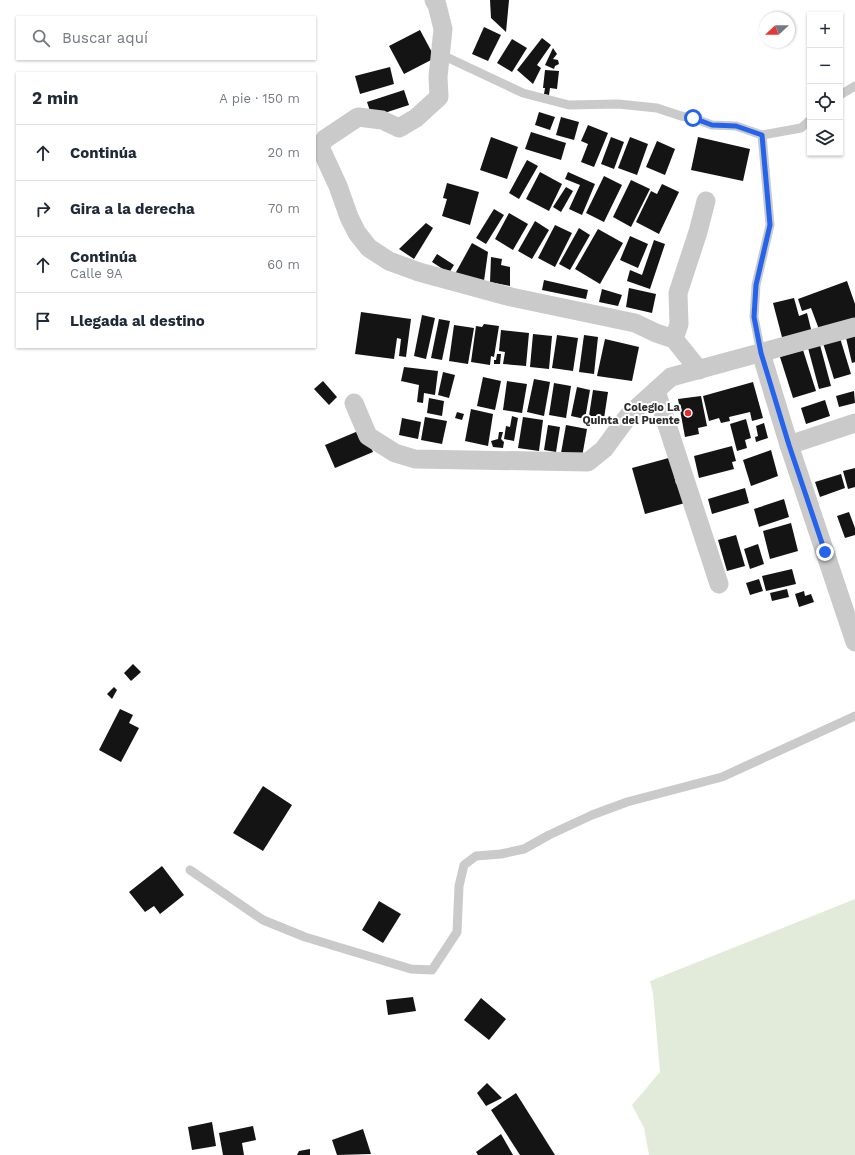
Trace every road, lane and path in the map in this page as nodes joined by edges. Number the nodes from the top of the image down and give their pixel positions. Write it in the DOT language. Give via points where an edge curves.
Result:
graph roads {
  1 [pos="434,0"];
  2 [pos="440,54"];
  3 [pos="855,86"];
  4 [pos="843,93"];
  5 [pos="807,123"];
  6 [pos="762,135"];
  7 [pos="706,201"];
  8 [pos="855,327"];
  9 [pos="674,339"];
  10 [pos="761,353"];
  11 [pos="699,370"];
  12 [pos="656,392"];
  13 [pos="354,403"];
  14 [pos="855,423"];
  15 [pos="789,445"];
  16 [pos="719,584"];
  17 [pos="855,642"];
  18 [pos="855,716"];
  19 [pos="190,870"];
  1 -- 2 [label="street" via="443,28"];
  2 -- 6 [label="lane" via="523,93 569,105 618,104 657,108 712,125 736,126"];
  2 -- 9 [label="street" via="438,97 416,118 399,128 382,120 358,117 325,139 320,147 349,217 369,248 389,261 419,272 512,297 635,323"];
  3 -- 4 [label="lane"];
  5 -- 6 [label="lane" via="801,128"];
  6 -- 10 [label="lane" via="770,225 756,285 754,317"];
  7 -- 9 [label="street" via="678,293 679,324"];
  8 -- 10 [label="street"];
  9 -- 11 [label="street"];
  10 -- 11 [label="street"];
  10 -- 15 [label="street"];
  11 -- 12 [label="street" via="671,377"];
  12 -- 13 [label="street" via="629,415 604,448 588,462 415,459 395,453 368,436"];
  12 -- 16 [label="street"];
  14 -- 15 [label="street"];
  15 -- 17 [label="street"];
  18 -- 19 [label="lane" via="722,777 627,802 592,815 524,849 476,856 464,865 459,886 457,932 432,970 411,969 263,920"];
}
